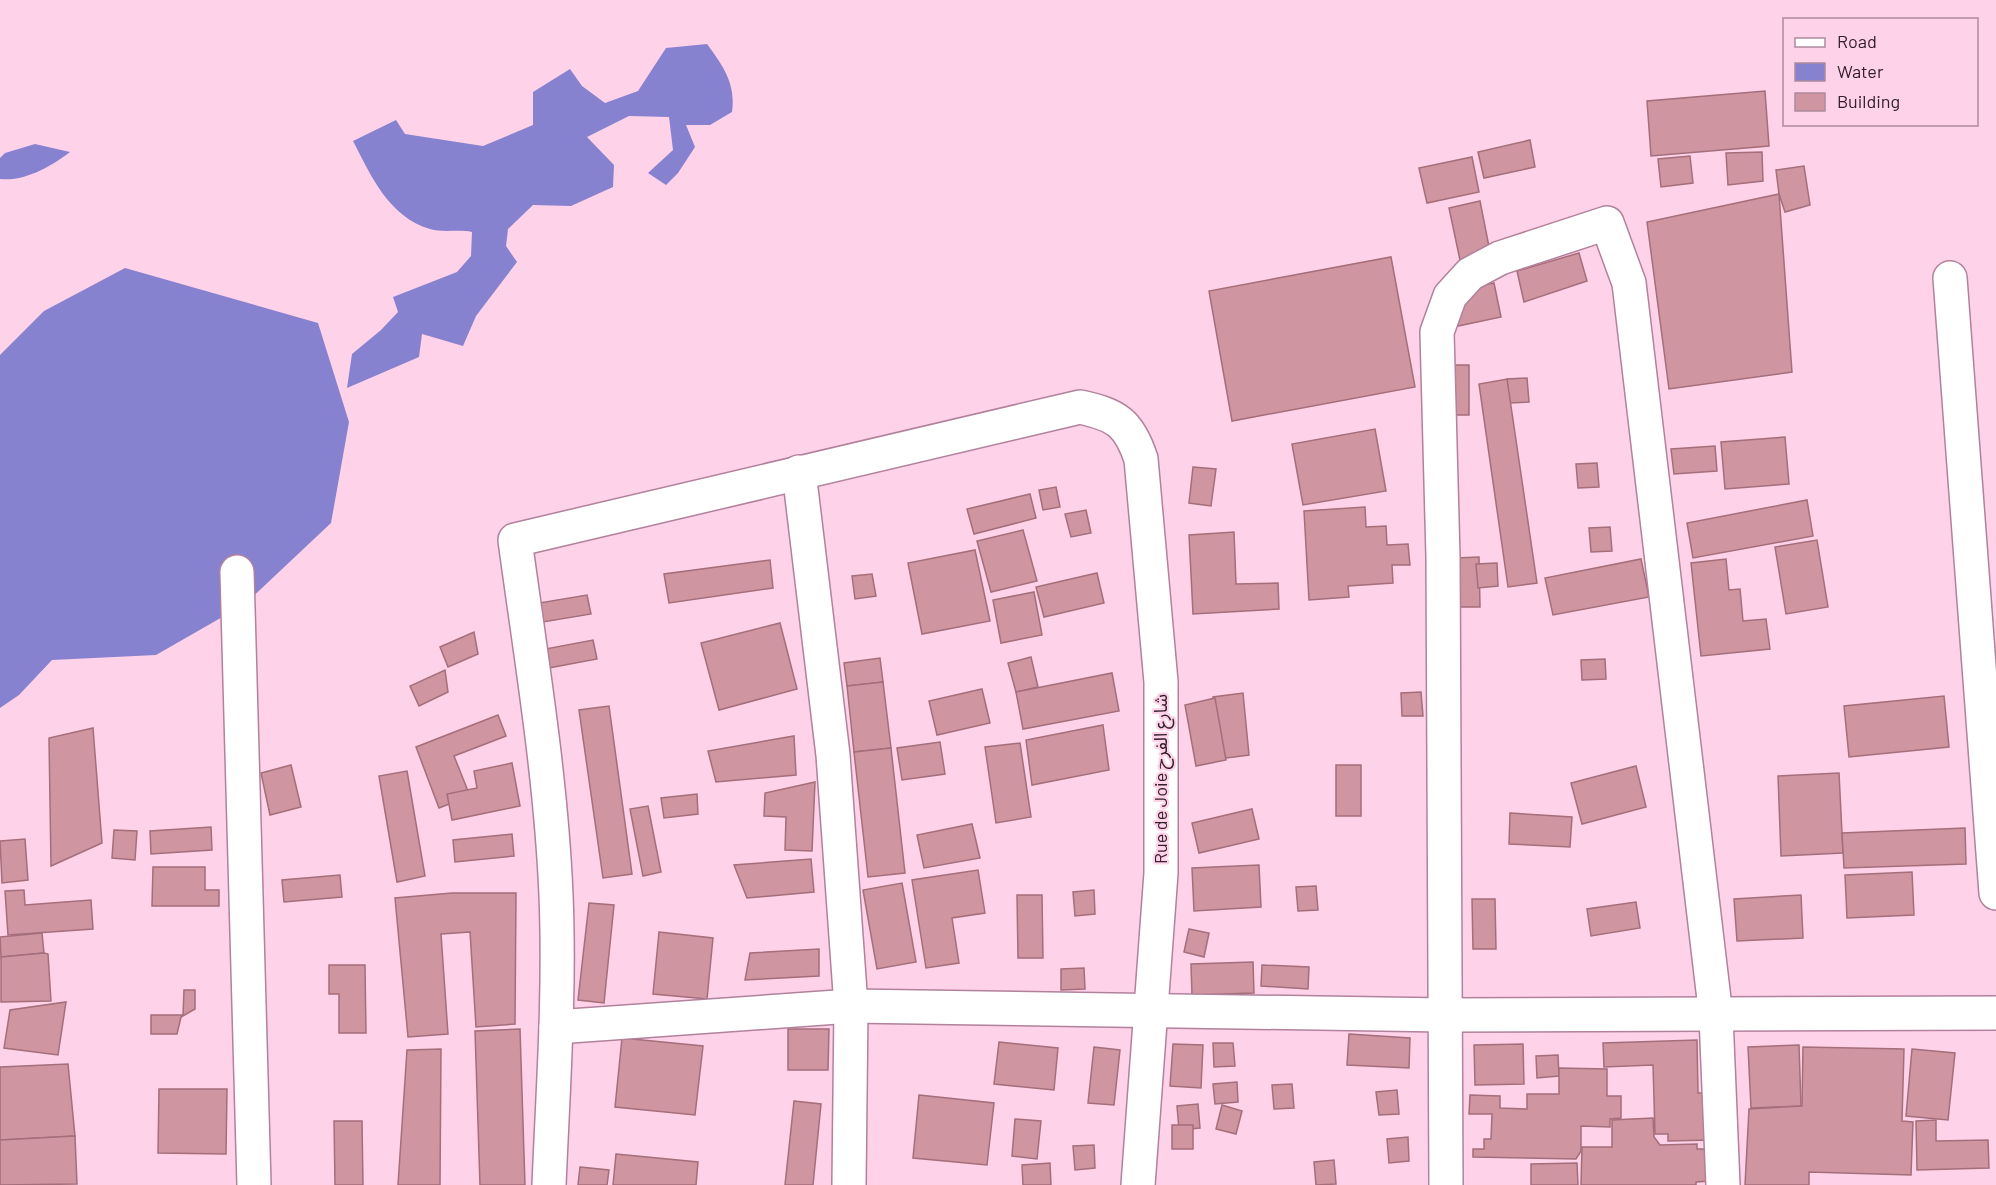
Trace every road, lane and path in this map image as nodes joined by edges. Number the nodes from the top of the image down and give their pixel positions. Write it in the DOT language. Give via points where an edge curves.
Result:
graph roads {
  1 [pos="1950,278"];
  2 [pos="799,472"];
  3 [pos="237,572"];
  4 [pos="1996,893"];
  5 [pos="852,1006"];
  6 [pos="1150,1012"];
  7 [pos="1996,1013"];
  8 [pos="1445,1015"];
  9 [pos="1716,1016"];
  10 [pos="556,1027"];
  11 [pos="254,1185"];
  12 [pos="549,1185"];
  13 [pos="849,1185"];
  14 [pos="1138,1185"];
  15 [pos="1446,1185"];
  16 [pos="1723,1185"];
  1 -- 4 [label="street"];
  2 -- 5 [label="street" via="833,755"];
  2 -- 6 [label="street, Rue de Joie شارع الفرح" via="1080,407 1103,412 1123,423 1134,437 1141,459 1161,682 1161,873"];
  2 -- 10 [label="street" via="515,540 549,794 556,897"];
  3 -- 11 [label="street"];
  5 -- 6 [label="street"];
  5 -- 10 [label="street"];
  5 -- 13 [label="street"];
  6 -- 8 [label="street"];
  6 -- 14 [label="street, Rue de Joie شارع الفرح"];
  7 -- 9 [label="street"];
  8 -- 9 [label="street"];
  8 -- 9 [label="street" via="1443,557 1437,332 1450,296 1470,274 1500,258 1607,223 1629,283"];
  8 -- 15 [label="street"];
  9 -- 16 [label="street"];
  10 -- 12 [label="street"];
}
